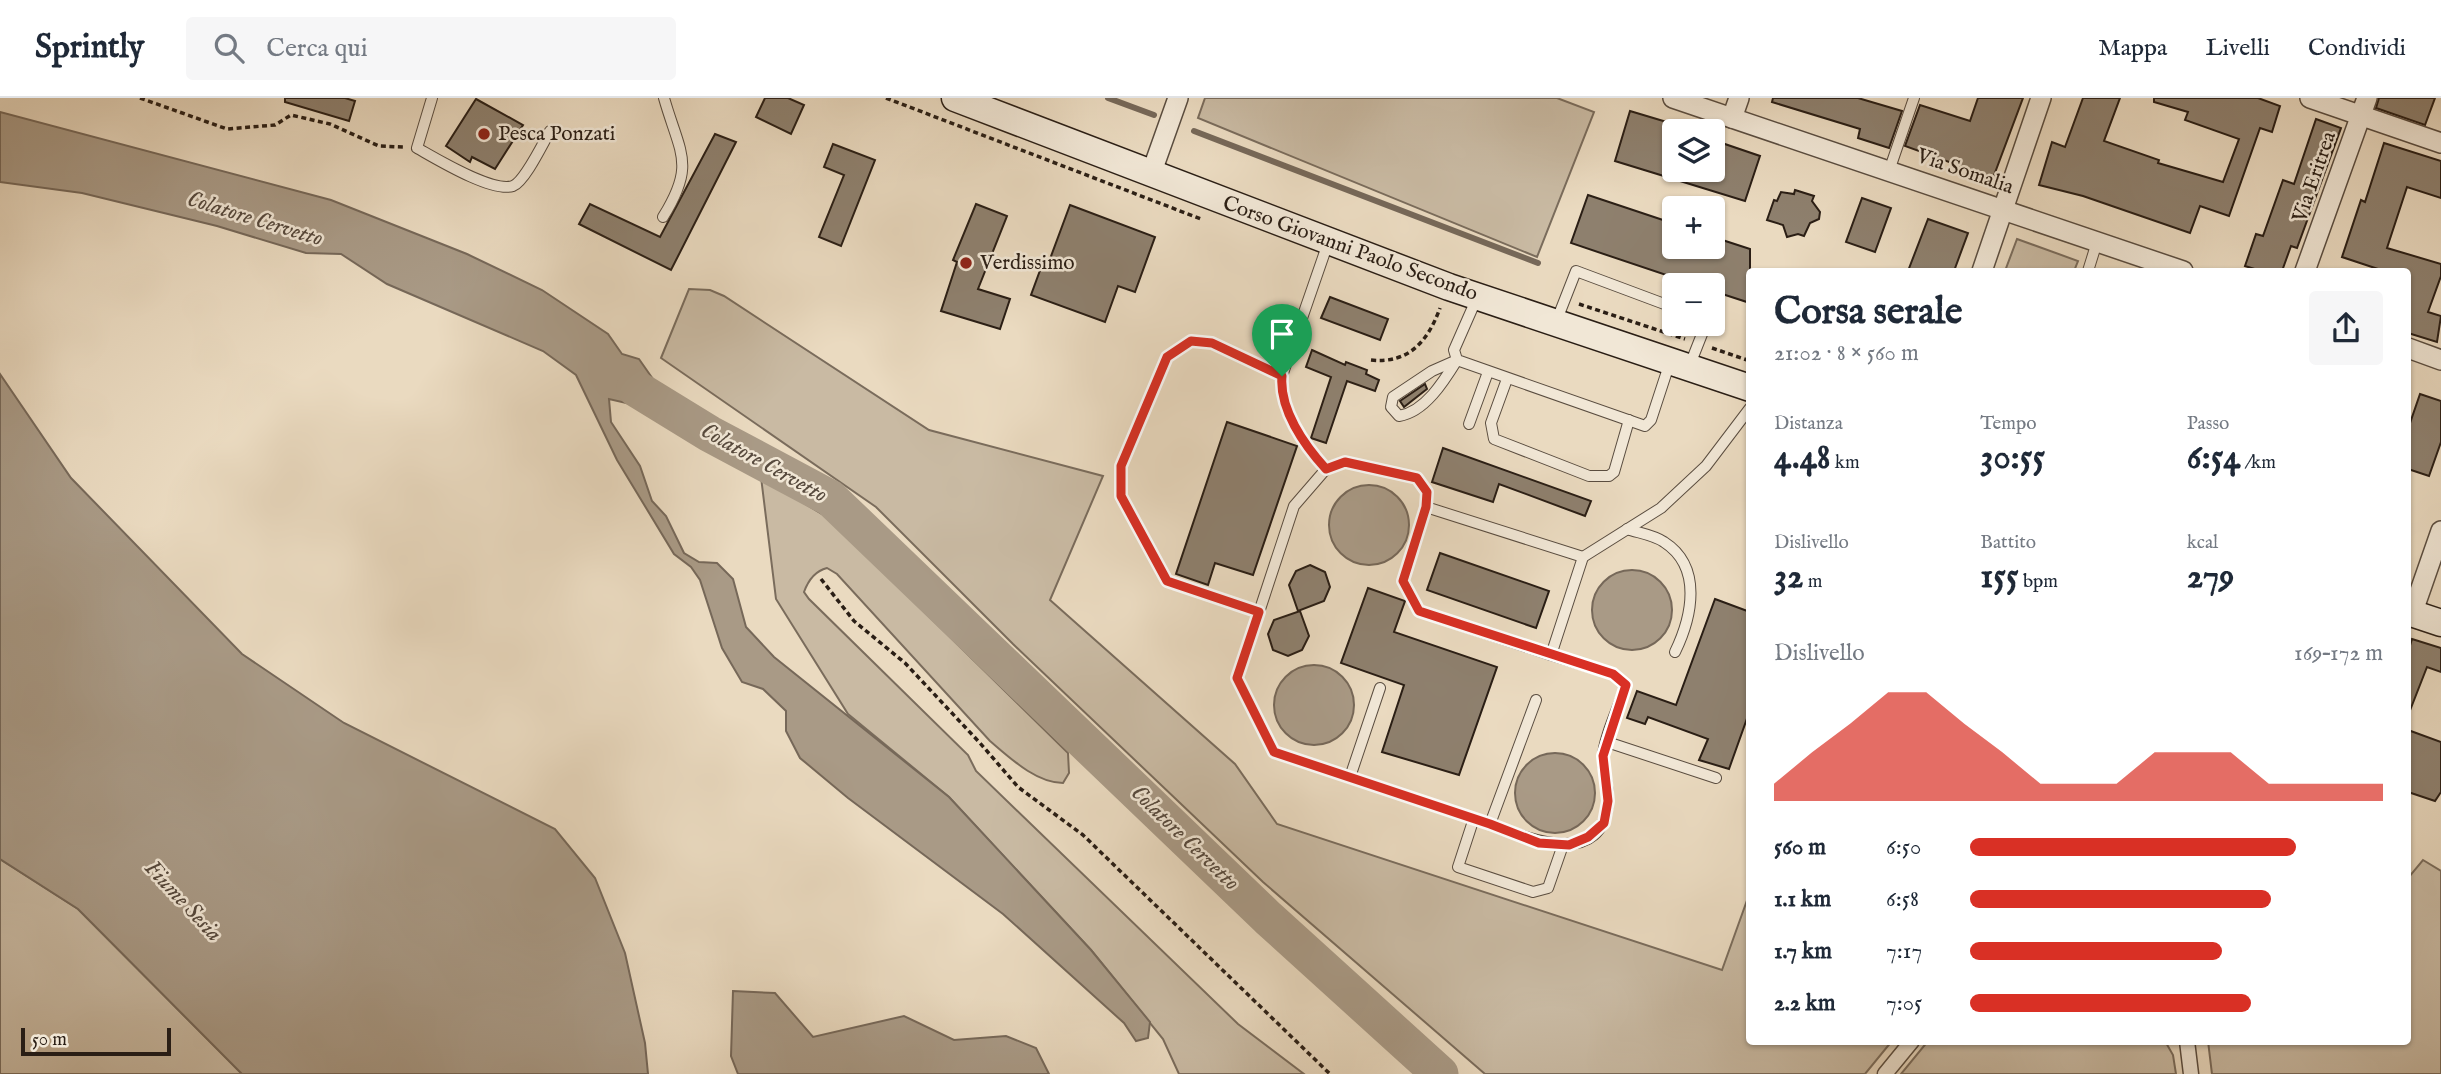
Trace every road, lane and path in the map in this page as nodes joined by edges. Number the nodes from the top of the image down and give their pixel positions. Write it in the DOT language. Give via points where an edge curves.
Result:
graph roads {
  1 [pos="140,98"];
  2 [pos="432,98"];
  3 [pos="664,98"];
  4 [pos="955,98"];
  5 [pos="1178,98"];
  6 [pos="1673,98"];
  7 [pos="1739,98"];
  8 [pos="1914,98"];
  9 [pos="2040,98"];
  10 [pos="2310,98"];
  11 [pos="2364,106"];
  12 [pos="1732,118"];
  13 [pos="550,131"];
  14 [pos="2441,143"];
  15 [pos="417,148"];
  16 [pos="1889,171"];
  17 [pos="1151,174"];
  18 [pos="2004,209"];
  19 [pos="663,217"];
  20 [pos="2097,242"];
  21 [pos="1328,243"];
  22 [pos="1983,268"];
  23 [pos="2089,268"];
  24 [pos="2174,268"];
  25 [pos="2306,268"];
  26 [pos="1449,287"];
  27 [pos="1478,297"];
  28 [pos="1662,303"];
  29 [pos="1556,322"];
  30 [pos="1698,336"];
  31 [pos="2411,349"];
  32 [pos="1371,360"];
  33 [pos="1457,360"];
  34 [pos="2441,360"];
  35 [pos="1679,364"];
  36 [pos="1488,372"];
  37 [pos="1282,376"];
  38 [pos="1507,379"];
  39 [pos="1746,387"];
  40 [pos="1746,413"];
  41 [pos="1629,420"];
  42 [pos="1469,424"];
  43 [pos="1326,469"];
  44 [pos="1426,507"];
  45 [pos="1627,529"];
  46 [pos="2441,531"];
  47 [pos="1583,557"];
  48 [pos="821,579"];
  49 [pos="2411,610"];
  50 [pos="1259,612"];
  51 [pos="2411,613"];
  52 [pos="2441,623"];
  53 [pos="1675,652"];
  54 [pos="1551,655"];
  55 [pos="1380,688"];
  56 [pos="1536,700"];
  57 [pos="1608,742"];
  58 [pos="1350,777"];
  59 [pos="1716,778"];
  60 [pos="1474,818"];
  61 [pos="1490,824"];
  62 [pos="1563,845"];
  63 [pos="1909,1045"];
  64 [pos="2187,1045"];
  65 [pos="1330,1074"];
  66 [pos="1885,1074"];
  67 [pos="2191,1074"];
  1 -- 15 [label="path" via="227,129 275,125 291,115 330,124 379,146"];
  2 -- 15 [label="lane"];
  3 -- 19 [label="lane" via="684,176"];
  4 -- 17 [label="main road, Corso Giovanni Paolo Secondo"];
  5 -- 17 [label="street"];
  6 -- 12 [label="street, Via Somalia"];
  7 -- 12 [label="street"];
  8 -- 16 [label="lane"];
  9 -- 18 [label="street"];
  10 -- 11 [label="street"];
  11 -- 14 [label="street"];
  11 -- 25 [label="street, Via Eritrea"];
  12 -- 16 [label="street, Via Somalia"];
  13 -- 15 [label="lane" via="513,186 496,185"];
  16 -- 18 [label="street, Via Somalia"];
  17 -- 21 [label="main road, Corso Giovanni Paolo Secondo"];
  18 -- 20 [label="street, Via Somalia"];
  18 -- 22 [label="street"];
  20 -- 23 [label="lane"];
  20 -- 24 [label="street, Via Somalia"];
  21 -- 26 [label="main road, Corso Giovanni Paolo Secondo"];
  21 -- 37 [label="lane"];
  26 -- 27 [label="main road, Corso Giovanni Paolo Secondo"];
  26 -- 32 [label="path" via="1427,338 1417,348 1385,362"];
  27 -- 29 [label="main road, Corso Giovanni Paolo Secondo"];
  27 -- 33 [label="lane" via="1454,350"];
  28 -- 29 [label="lane" via="1576,271"];
  29 -- 35 [label="main road, Corso Giovanni Paolo Secondo"];
  30 -- 35 [label="lane"];
  31 -- 34 [label="street"];
  33 -- 33 [label="lane" via="1401,390 1391,407 1399,416 1411,414 1443,384"];
  33 -- 36 [label="lane"];
  35 -- 39 [label="main road, Corso Giovanni Paolo Secondo"];
  35 -- 41 [label="lane" via="1651,421 1645,426"];
  36 -- 38 [label="lane"];
  36 -- 42 [label="lane"];
  37 -- 43 [label="lane" via="1281,391 1292,421"];
  37 -- 50 [label="lane" via="1212,343 1191,341 1167,357 1121,466 1121,496 1167,581"];
  38 -- 41 [label="lane"];
  38 -- 41 [label="lane" via="1491,423 1494,439 1589,476 1614,472"];
  40 -- 45 [label="lane" via="1706,466 1661,508"];
  43 -- 44 [label="lane" via="1345,462 1417,478 1427,492"];
  43 -- 50 [label="lane" via="1294,506"];
  44 -- 47 [label="lane"];
  44 -- 54 [label="lane" via="1403,581 1419,611"];
  45 -- 47 [label="lane"];
  45 -- 53 [label="lane" via="1664,541 1684,562 1692,590 1687,627"];
  46 -- 49 [label="street"];
  47 -- 54 [label="lane"];
  48 -- 65 [label="path" via="854,621 905,663 1017,787 1083,835"];
  50 -- 58 [label="lane" via="1237,678 1274,752"];
  51 -- 52 [label="main road"];
  54 -- 57 [label="lane" via="1613,674 1626,685"];
  55 -- 58 [label="lane"];
  56 -- 61 [label="lane"];
  57 -- 59 [label="lane"];
  57 -- 62 [label="lane" via="1603,756 1608,801 1604,823 1588,837"];
  58 -- 60 [label="lane"];
  60 -- 61 [label="lane"];
  60 -- 62 [label="lane" via="1458,867 1533,892 1548,888"];
  61 -- 62 [label="lane" via="1539,843"];
  63 -- 66 [label="street"];
  64 -- 67 [label="street"];
}
